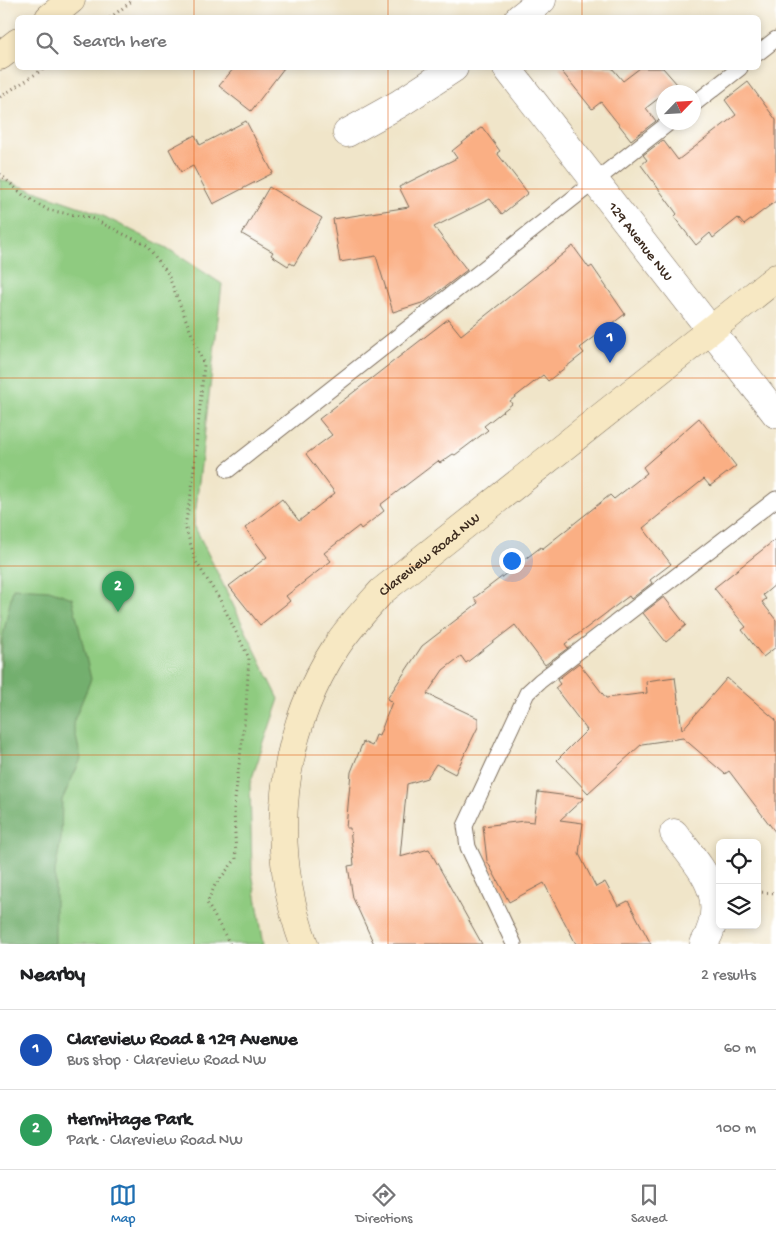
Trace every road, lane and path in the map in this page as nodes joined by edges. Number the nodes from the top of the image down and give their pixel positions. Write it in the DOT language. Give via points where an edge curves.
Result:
graph roads {
  1 [pos="71,0"];
  2 [pos="133,0"];
  3 [pos="542,0"];
  4 [pos="53,15"];
  5 [pos="114,15"];
  6 [pos="523,15"];
  7 [pos="776,39"];
  8 [pos="15,44"];
  9 [pos="761,51"];
  10 [pos="0,56"];
  11 [pos="42,70"];
  12 [pos="451,70"];
  13 [pos="509,70"];
  14 [pos="737,70"];
  15 [pos="0,97"];
  16 [pos="701,99"];
  17 [pos="660,130"];
  18 [pos="346,133"];
  19 [pos="0,174"];
  20 [pos="595,181"];
  21 [pos="776,278"];
  22 [pos="710,329"];
  23 [pos="776,414"];
  24 [pos="228,470"];
  25 [pos="776,499"];
  26 [pos="674,833"];
  27 [pos="761,892"];
  28 [pos="776,892"];
  29 [pos="230,944"];
  30 [pos="304,944"];
  31 [pos="514,944"];
  32 [pos="704,944"];
  1 -- 4 [label="street"];
  2 -- 5 [label="path"];
  3 -- 6 [label="street"];
  7 -- 9 [label="lane"];
  8 -- 10 [label="street"];
  11 -- 15 [label="path"];
  12 -- 18 [label="street"];
  13 -- 20 [label="street, 129 Avenue NW"];
  14 -- 16 [label="lane"];
  17 -- 20 [label="lane"];
  19 -- 29 [label="path" via="23,196 48,210 91,218 146,245 167,272 204,365 185,526 196,562 219,598 249,658 234,808 236,859 215,885 207,902"];
  20 -- 22 [label="street, 129 Avenue NW"];
  20 -- 24 [label="lane"];
  21 -- 22 [label="street, Clareview Road NW"];
  22 -- 23 [label="street, 129 Avenue NW"];
  22 -- 30 [label="street, Clareview Road NW" via="382,591 336,648 304,713 292,748 286,783 284,855 288,890"];
  25 -- 31 [label="lane" via="527,693 465,826 468,847"];
  26 -- 32 [label="street" via="714,890 710,933"];
  27 -- 28 [label="path"];
}
